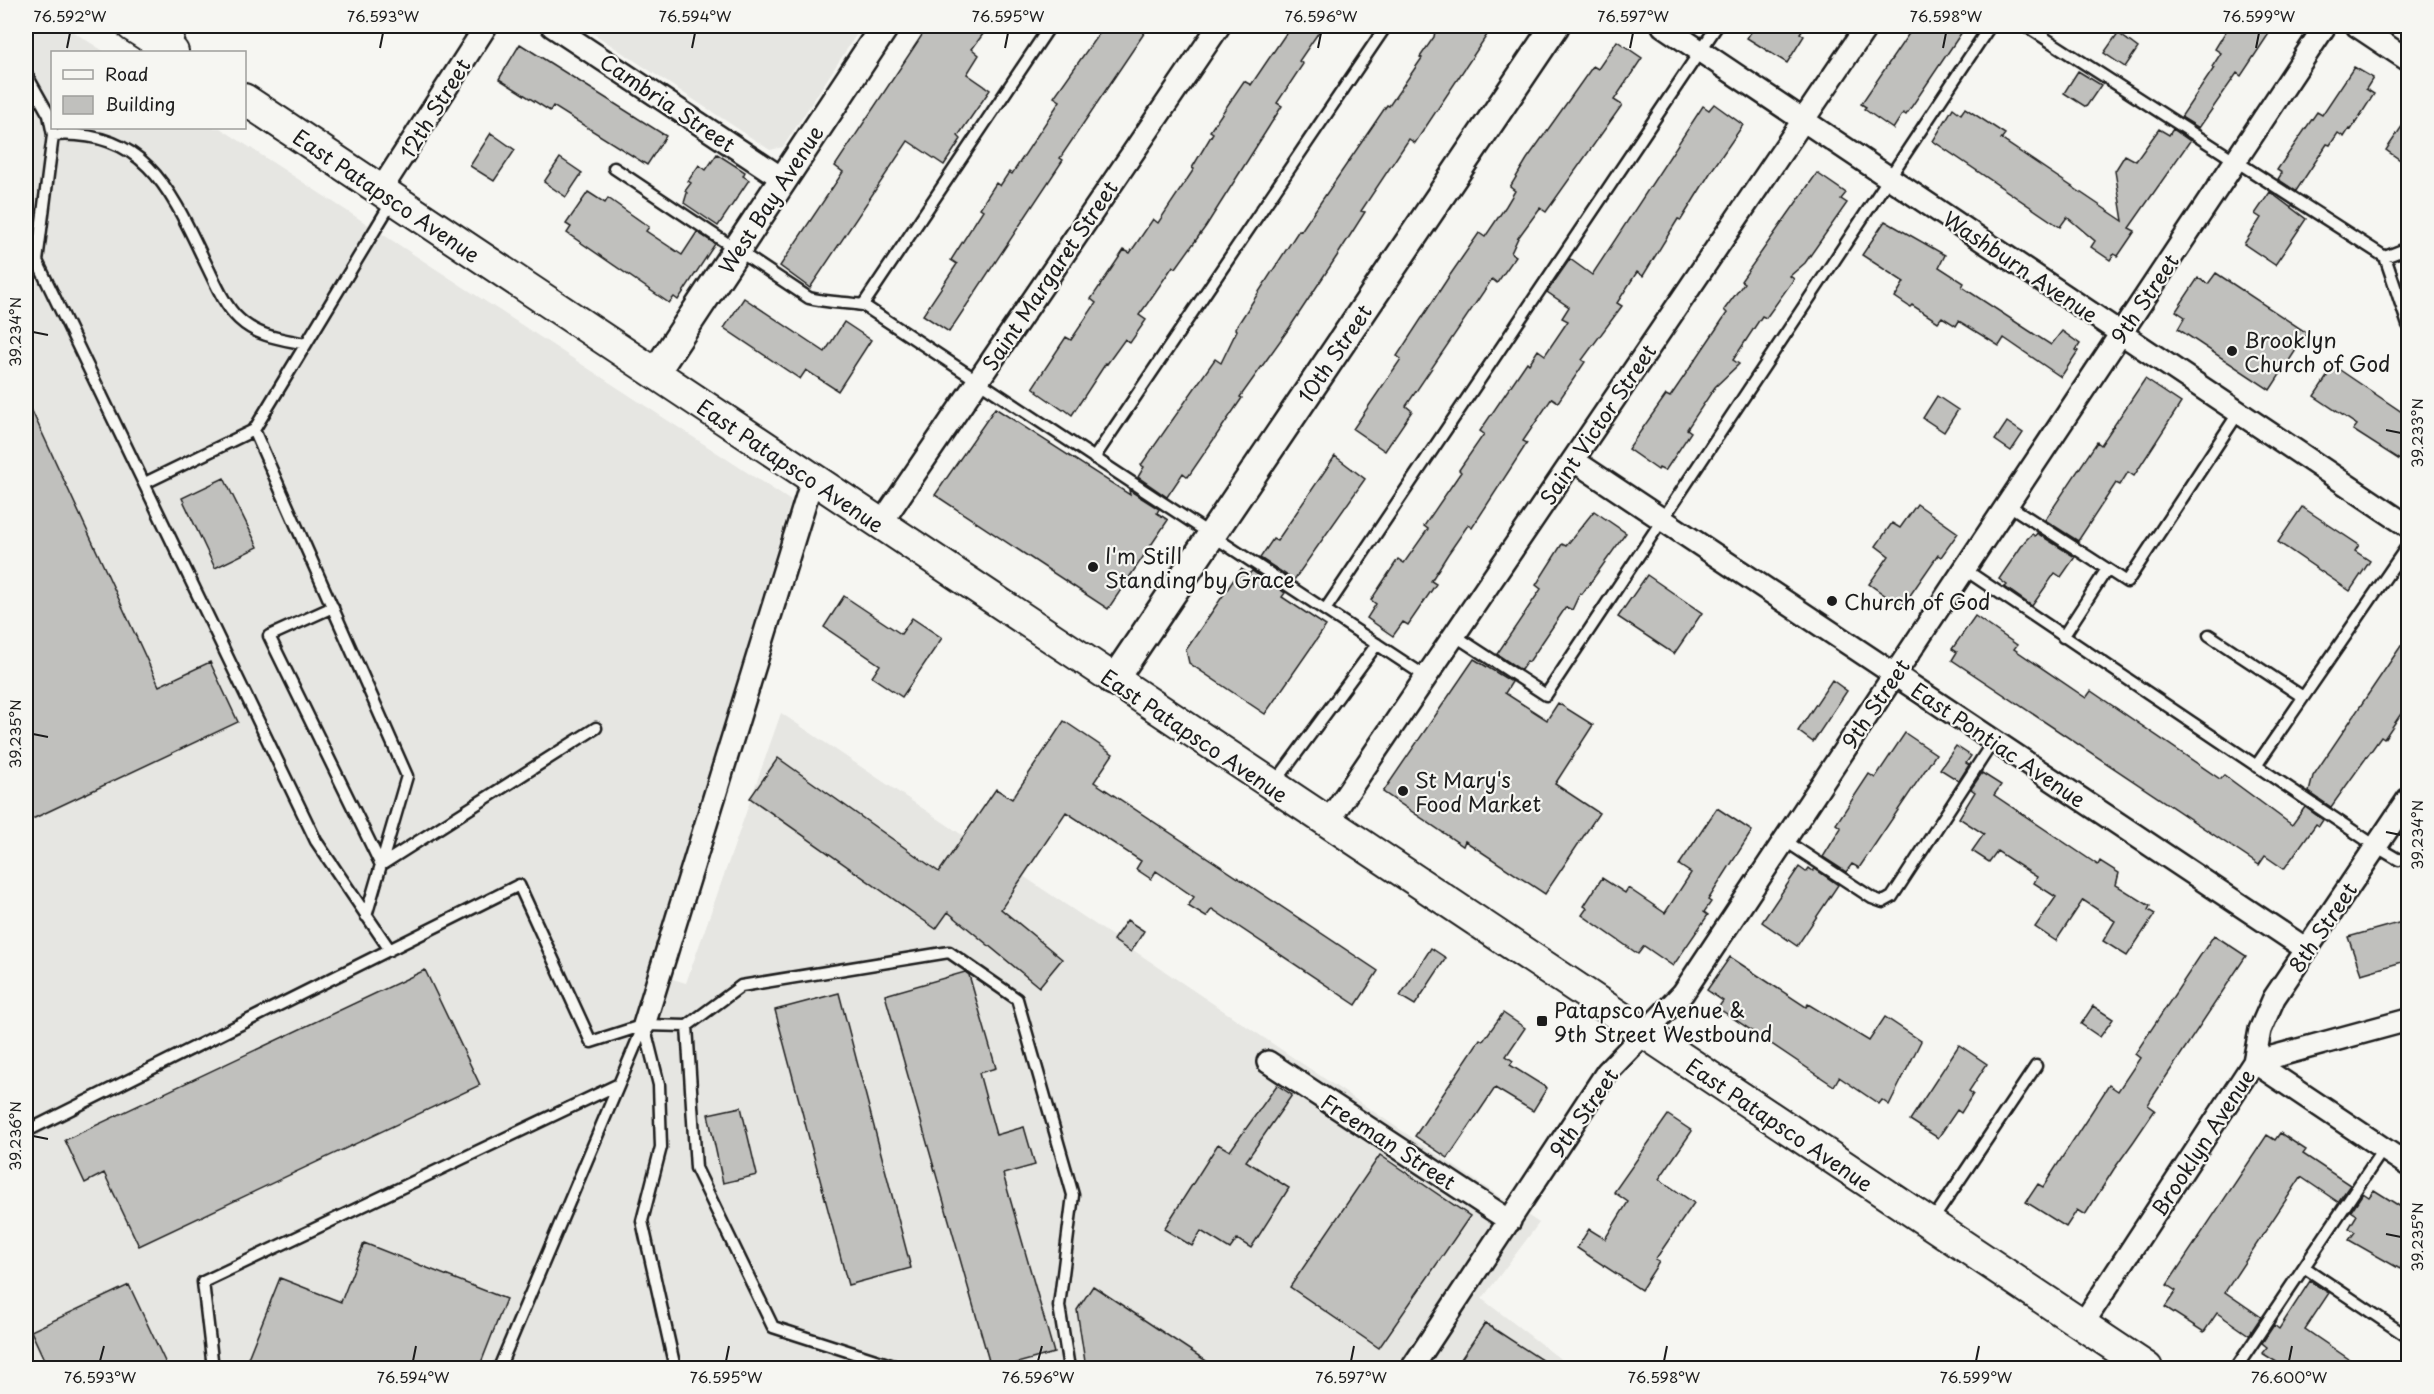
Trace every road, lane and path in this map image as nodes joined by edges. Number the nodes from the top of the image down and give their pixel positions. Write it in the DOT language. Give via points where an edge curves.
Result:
graph roads {
  1 [pos="132,26"];
  2 [pos="486,26"];
  3 [pos="552,26"];
  4 [pos="885,26"];
  5 [pos="1050,26"];
  6 [pos="1219,26"];
  7 [pos="1386,26"];
  8 [pos="1555,26"];
  9 [pos="1662,26"];
  10 [pos="1717,26"];
  11 [pos="1867,26"];
  12 [pos="1990,26"];
  13 [pos="2026,26"];
  14 [pos="2325,26"];
  15 [pos="2357,26"];
  16 [pos="173,43"];
  17 [pos="1700,50"];
  18 [pos="2409,60"];
  19 [pos="26,74"];
  20 [pos="246,100"];
  21 [pos="1803,119"];
  22 [pos="51,125"];
  23 [pos="52,129"];
  24 [pos="53,135"];
  25 [pos="2235,160"];
  26 [pos="614,168"];
  27 [pos="1890,178"];
  28 [pos="783,179"];
  29 [pos="387,195"];
  30 [pos="2409,248"];
  31 [pos="736,250"];
  32 [pos="2385,257"];
  33 [pos="863,305"];
  34 [pos="2409,325"];
  35 [pos="2120,333"];
  36 [pos="306,344"];
  37 [pos="655,374"];
  38 [pos="978,381"];
  39 [pos="2239,412"];
  40 [pos="254,430"];
  41 [pos="1094,458"];
  42 [pos="1573,460"];
  43 [pos="812,480"];
  44 [pos="145,483"];
  45 [pos="2007,504"];
  46 [pos="1663,520"];
  47 [pos="880,525"];
  48 [pos="2409,526"];
  49 [pos="1211,535"];
  50 [pos="2409,544"];
  51 [pos="1964,569"];
  52 [pos="2107,569"];
  53 [pos="333,607"];
  54 [pos="1325,610"];
  55 [pos="1455,635"];
  56 [pos="2210,635"];
  57 [pos="2063,637"];
  58 [pos="1377,644"];
  59 [pos="1894,674"];
  60 [pos="1425,676"];
  61 [pos="1113,681"];
  62 [pos="2303,697"];
  63 [pos="596,728"];
  64 [pos="1994,741"];
  65 [pos="2256,766"];
  66 [pos="1272,787"];
  67 [pos="2409,799"];
  68 [pos="1327,823"];
  69 [pos="1784,840"];
  70 [pos="2377,847"];
  71 [pos="2409,857"];
  72 [pos="381,865"];
  73 [pos="366,916"];
  74 [pos="2306,949"];
  75 [pos="390,950"];
  76 [pos="2409,1020"];
  77 [pos="644,1025"];
  78 [pos="687,1026"];
  79 [pos="1644,1034"];
  80 [pos="1268,1062"];
  81 [pos="2254,1062"];
  82 [pos="2036,1066"];
  83 [pos="619,1084"];
  84 [pos="26,1116"];
  85 [pos="2384,1148"];
  86 [pos="2409,1165"];
  87 [pos="1510,1221"];
  88 [pos="1930,1224"];
  89 [pos="2304,1267"];
  90 [pos="2082,1325"];
  91 [pos="2409,1337"];
  92 [pos="213,1368"];
  93 [pos="499,1368"];
  94 [pos="675,1368"];
  95 [pos="900,1368"];
  96 [pos="1069,1368"];
  97 [pos="1412,1368"];
  98 [pos="2147,1368"];
  99 [pos="2236,1368"];
  1 -- 16 [label="main road"];
  2 -- 29 [label="street, 12th Street"];
  3 -- 28 [label="street, Cambria Street"];
  4 -- 28 [label="street, West Bay Avenue"];
  5 -- 33 [label="lane"];
  6 -- 38 [label="street, Saint Margaret Street"];
  7 -- 41 [label="lane"];
  8 -- 49 [label="street, 10th Street"];
  9 -- 17 [label="street, Washburn Avenue"];
  10 -- 17 [label="lane"];
  11 -- 21 [label="street, Saint Victor Street"];
  12 -- 27 [label="lane"];
  13 -- 25 [label="lane"];
  14 -- 25 [label="street, 9th Street"];
  15 -- 18 [label="street"];
  17 -- 21 [label="street, Washburn Avenue"];
  17 -- 54 [label="lane"];
  19 -- 22 [label="lane"];
  20 -- 29 [label="main road, East Patapsco Avenue"];
  21 -- 27 [label="street, Washburn Avenue"];
  21 -- 42 [label="street, Saint Victor Street"];
  23 -- 24 [label="lane"];
  24 -- 36 [label="lane" via="94,137 135,154 160,180 178,207 217,287 238,318 262,335"];
  24 -- 44 [label="lane" via="37,261"];
  25 -- 32 [label="lane"];
  25 -- 35 [label="street, 9th Street"];
  26 -- 31 [label="lane"];
  27 -- 35 [label="street, Washburn Avenue"];
  27 -- 46 [label="lane"];
  28 -- 31 [label="street, West Bay Avenue"];
  29 -- 36 [label="lane"];
  29 -- 37 [label="main road, East Patapsco Avenue"];
  30 -- 32 [label="lane"];
  31 -- 33 [label="lane" via="809,298 831,304"];
  31 -- 37 [label="street, West Bay Avenue"];
  32 -- 34 [label="lane"];
  33 -- 38 [label="lane"];
  35 -- 39 [label="street, Washburn Avenue"];
  35 -- 45 [label="street, 9th Street"];
  36 -- 40 [label="lane"];
  37 -- 43 [label="main road, East Patapsco Avenue"];
  38 -- 41 [label="lane"];
  38 -- 47 [label="street, Saint Margaret Street"];
  39 -- 48 [label="street, Washburn Avenue"];
  39 -- 52 [label="lane" via="2127,582"];
  40 -- 44 [label="lane"];
  40 -- 53 [label="lane"];
  41 -- 49 [label="lane"];
  42 -- 46 [label="street, East Pontiac Avenue"];
  42 -- 55 [label="street, Saint Victor Street"];
  43 -- 47 [label="main road, East Patapsco Avenue"];
  43 -- 77 [label="street"];
  44 -- 73 [label="lane" via="316,841"];
  45 -- 51 [label="street, 9th Street"];
  45 -- 52 [label="lane"];
  46 -- 55 [label="lane" via="1546,695"];
  46 -- 59 [label="street, East Pontiac Avenue"];
  47 -- 61 [label="main road, East Patapsco Avenue"];
  49 -- 54 [label="lane"];
  49 -- 61 [label="street, 10th Street"];
  50 -- 62 [label="lane"];
  51 -- 57 [label="lane"];
  51 -- 59 [label="street, 9th Street"];
  52 -- 57 [label="lane"];
  53 -- 72 [label="lane" via="407,776"];
  53 -- 72 [label="lane" via="269,636"];
  54 -- 58 [label="lane"];
  55 -- 60 [label="street, Saint Victor Street"];
  56 -- 62 [label="lane"];
  57 -- 65 [label="lane"];
  58 -- 60 [label="lane"];
  58 -- 66 [label="lane"];
  59 -- 64 [label="street, East Pontiac Avenue"];
  59 -- 69 [label="street, 9th Street"];
  60 -- 68 [label="street, Saint Victor Street"];
  61 -- 66 [label="main road, East Patapsco Avenue"];
  62 -- 65 [label="lane"];
  63 -- 72 [label="lane"];
  64 -- 69 [label="lane" via="1892,897 1883,902"];
  64 -- 74 [label="street, East Pontiac Avenue"];
  65 -- 70 [label="lane"];
  66 -- 68 [label="main road, East Patapsco Avenue"];
  67 -- 70 [label="street, 8th Street"];
  68 -- 79 [label="main road, East Patapsco Avenue"];
  69 -- 79 [label="street, 9th Street" via="1683,993"];
  70 -- 71 [label="lane" via="2399,860"];
  70 -- 74 [label="street, 8th Street"];
  72 -- 73 [label="lane"];
  73 -- 75 [label="lane"];
  74 -- 81 [label="street, 8th Street" via="2274,998 2260,1029"];
  75 -- 77 [label="lane" via="519,885 591,1042"];
  75 -- 84 [label="lane" via="31,1129"];
  76 -- 81 [label="street, Brooklyn Avenue"];
  77 -- 78 [label="lane"];
  77 -- 83 [label="lane"];
  77 -- 94 [label="lane" via="659,1085 661,1147 642,1221"];
  78 -- 95 [label="lane" via="696,1168 773,1327"];
  78 -- 96 [label="lane" via="741,986 949,952 1017,999 1073,1195 1059,1306"];
  79 -- 87 [label="street, 9th Street" via="1607,1072"];
  79 -- 88 [label="main road, East Patapsco Avenue"];
  80 -- 87 [label="street, Freeman Street"];
  81 -- 85 [label="street"];
  81 -- 90 [label="street, Brooklyn Avenue"];
  82 -- 88 [label="lane"];
  83 -- 92 [label="lane" via="202,1282"];
  83 -- 93 [label="lane"];
  85 -- 86 [label="street"];
  85 -- 89 [label="lane"];
  87 -- 97 [label="street, 9th Street"];
  88 -- 90 [label="main road, East Patapsco Avenue"];
  89 -- 91 [label="lane"];
  89 -- 99 [label="lane"];
  90 -- 98 [label="main road, East Patapsco Avenue"];
}
